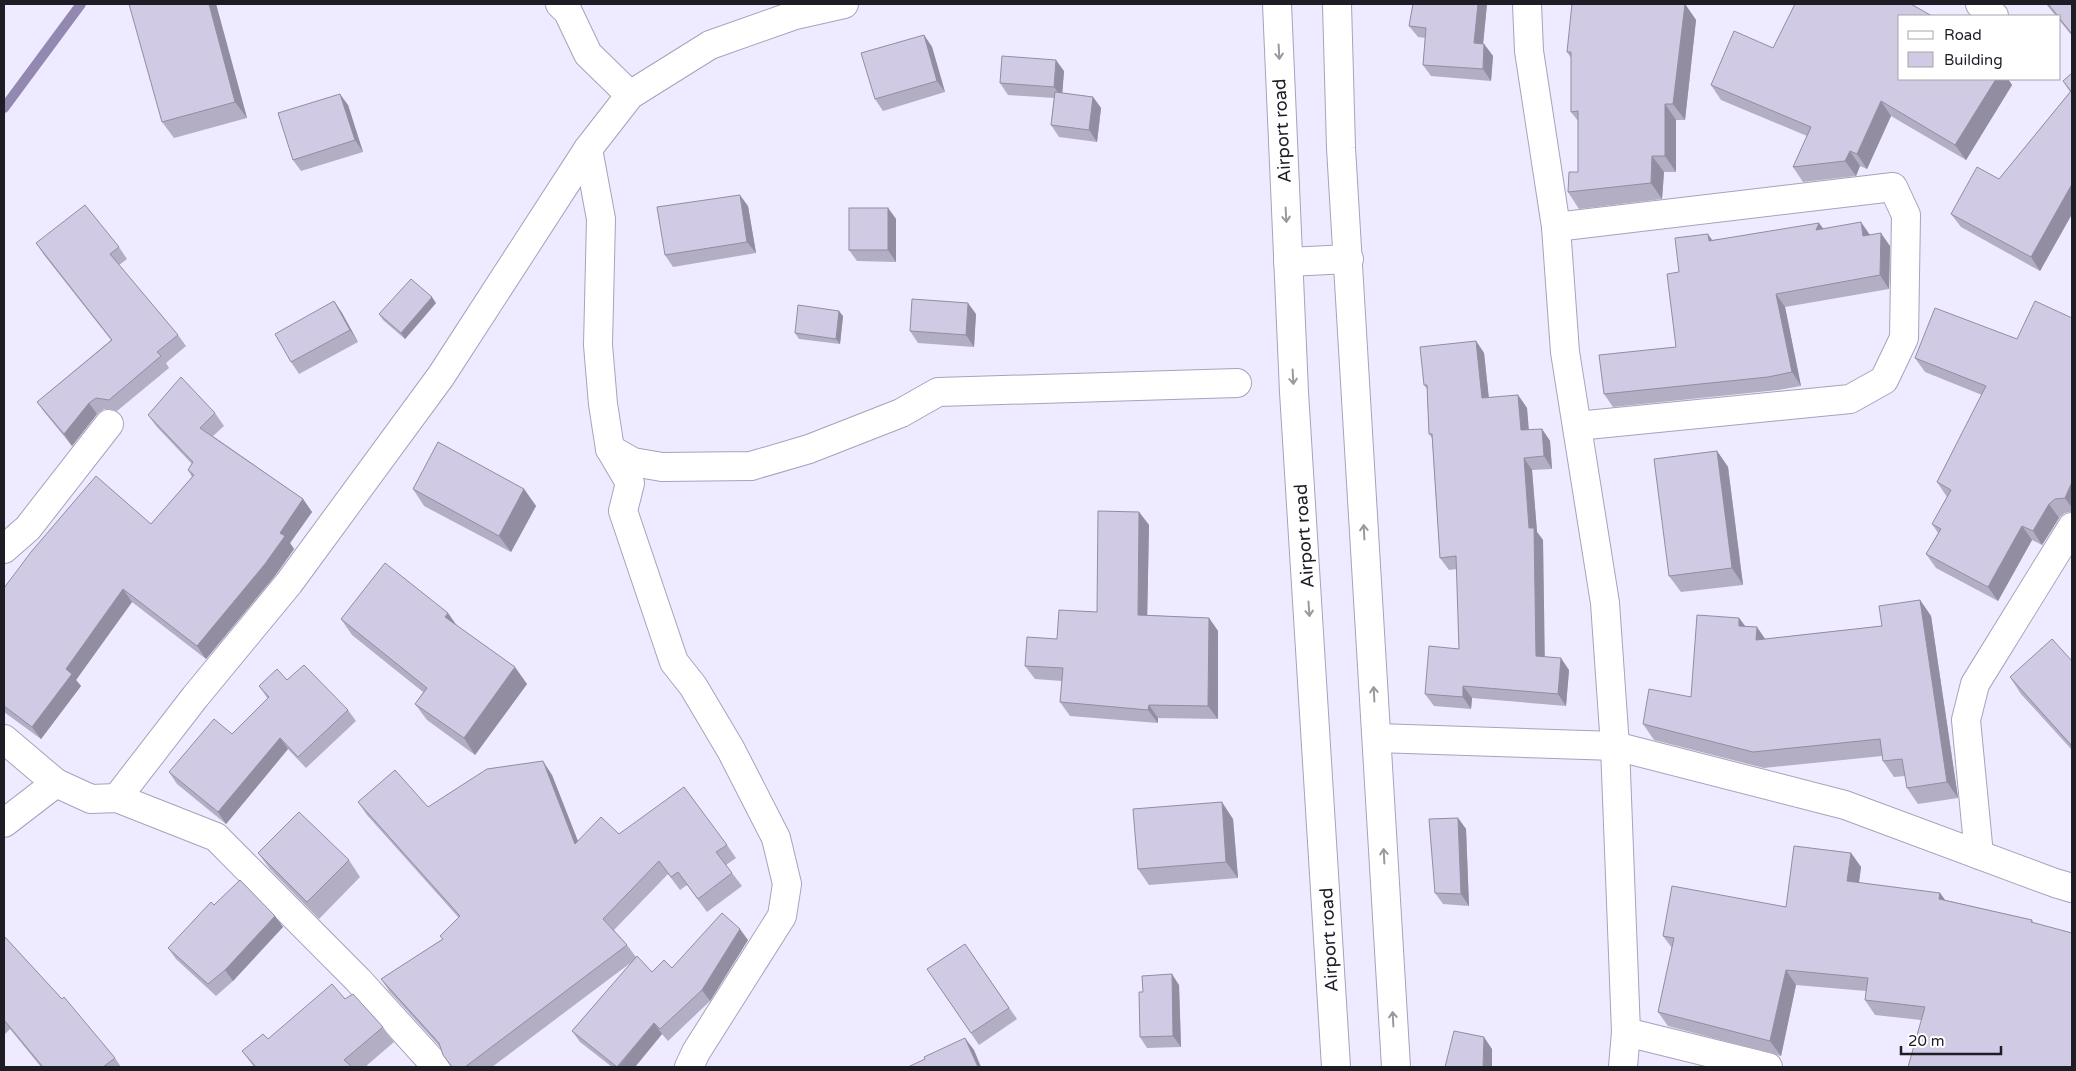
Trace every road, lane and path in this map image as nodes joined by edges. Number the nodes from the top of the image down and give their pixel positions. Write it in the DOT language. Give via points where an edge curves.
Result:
graph roads {
  1 [pos="560,4"];
  2 [pos="844,4"];
  3 [pos="1277,4"];
  4 [pos="1337,4"];
  5 [pos="1527,4"];
  6 [pos="1980,4"];
  7 [pos="1993,15"];
  8 [pos="630,95"];
  9 [pos="588,149"];
  10 [pos="1556,227"];
  11 [pos="1349,259"];
  12 [pos="1288,262"];
  13 [pos="1237,382"];
  14 [pos="109,424"];
  15 [pos="1577,426"];
  16 [pos="610,449"];
  17 [pos="2072,528"];
  18 [pos="4,550"];
  19 [pos="1376,738"];
  20 [pos="4,739"];
  21 [pos="1615,746"];
  22 [pos="56,783"];
  23 [pos="117,798"];
  24 [pos="4,823"];
  25 [pos="1979,855"];
  26 [pos="2072,888"];
  27 [pos="1626,1032"];
  28 [pos="437,1067"];
  29 [pos="689,1067"];
  30 [pos="1336,1067"];
  31 [pos="1396,1067"];
  32 [pos="1623,1067"];
  33 [pos="1768,1067"];
  1 -- 8 [label="street" via="568,12 588,54"];
  2 -- 8 [label="street" via="795,15 710,45"];
  3 -- 12 [label="street, Airport road, one-way"];
  4 -- 11 [label="street" via="1341,148"];
  5 -- 10 [label="street" via="1529,51"];
  6 -- 7 [label="street"];
  8 -- 9 [label="street"];
  9 -- 16 [label="street" via="601,219 598,345"];
  9 -- 23 [label="street" via="441,376 289,583"];
  10 -- 15 [label="street" via="1564,352"];
  10 -- 15 [label="street" via="1893,187 1906,215 1904,338 1884,380 1850,399"];
  11 -- 12 [label="street"];
  19 -- 11 [label="street, one-way"];
  12 -- 30 [label="street, Airport road, one-way"];
  13 -- 16 [label="street" via="938,392 900,413 809,449 751,466 662,467 633,462"];
  14 -- 18 [label="street" via="28,528"];
  15 -- 21 [label="street" via="1606,603"];
  16 -- 29 [label="street" via="630,484 623,511 674,662 693,686 731,750 776,838 787,884 782,916"];
  17 -- 25 [label="street" via="1975,684 1966,720"];
  19 -- 21 [label="street"];
  31 -- 19 [label="street, one-way"];
  20 -- 22 [label="street"];
  21 -- 25 [label="street" via="1845,805"];
  21 -- 27 [label="street"];
  22 -- 23 [label="street" via="91,799"];
  22 -- 24 [label="street"];
  23 -- 28 [label="street" via="216,837 358,980"];
  25 -- 26 [label="street"];
  27 -- 32 [label="street"];
  27 -- 33 [label="street"];
}
